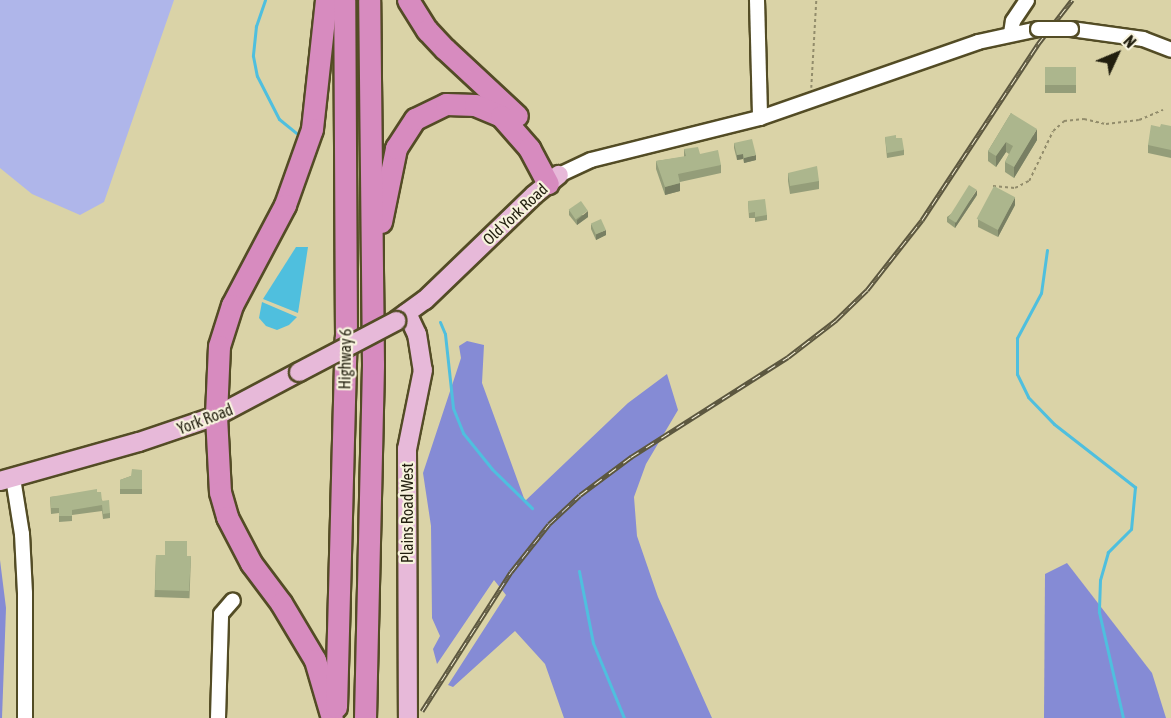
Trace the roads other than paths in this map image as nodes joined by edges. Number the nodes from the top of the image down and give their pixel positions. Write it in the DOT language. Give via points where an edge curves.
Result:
graph roads {
  1 [pos="326,0"];
  2 [pos="344,0"];
  3 [pos="369,0"];
  4 [pos="408,0"];
  5 [pos="757,0"];
  6 [pos="1023,2"];
  7 [pos="1011,33"];
  8 [pos="1171,50"];
  9 [pos="760,118"];
  10 [pos="553,179"];
  11 [pos="401,317"];
  12 [pos="373,364"];
  13 [pos="216,416"];
  14 [pos="6,480"];
  15 [pos="233,600"];
  16 [pos="25,718"];
  17 [pos="218,718"];
  18 [pos="334,718"];
  19 [pos="365,718"];
  20 [pos="408,718"];
  1 -- 13 [label="highway" via="312,129 285,205 232,305 219,346"];
  2 -- 18 [label="highway, Highway 6" via="346,337"];
  3 -- 12 [label="highway, Highway 6"];
  4 -- 10 [label="highway" via="445,49 524,124"];
  5 -- 9 [label="street"];
  6 -- 7 [label="street"];
  7 -- 8 [label="street, Old York Road, bridge" via="1071,28 1143,39"];
  7 -- 9 [label="street, Old York Road"];
  9 -- 10 [label="street, Old York Road" via="591,160"];
  10 -- 11 [label="main road, Old York Road" via="425,300"];
  10 -- 12 [label="highway" via="522,138 501,116 488,109 446,104 415,119 396,148 386,190 380,229"];
  11 -- 13 [label="main road, York Road, bridge"];
  11 -- 20 [label="main road, Plains Road West" via="417,334 423,370 407,449"];
  12 -- 19 [label="highway, Highway 6"];
  13 -- 14 [label="main road, York Road"];
  13 -- 18 [label="highway" via="220,492 227,517 251,563 281,603 315,660"];
  14 -- 16 [label="street" via="22,534"];
  15 -- 17 [label="street" via="221,614"];
}
